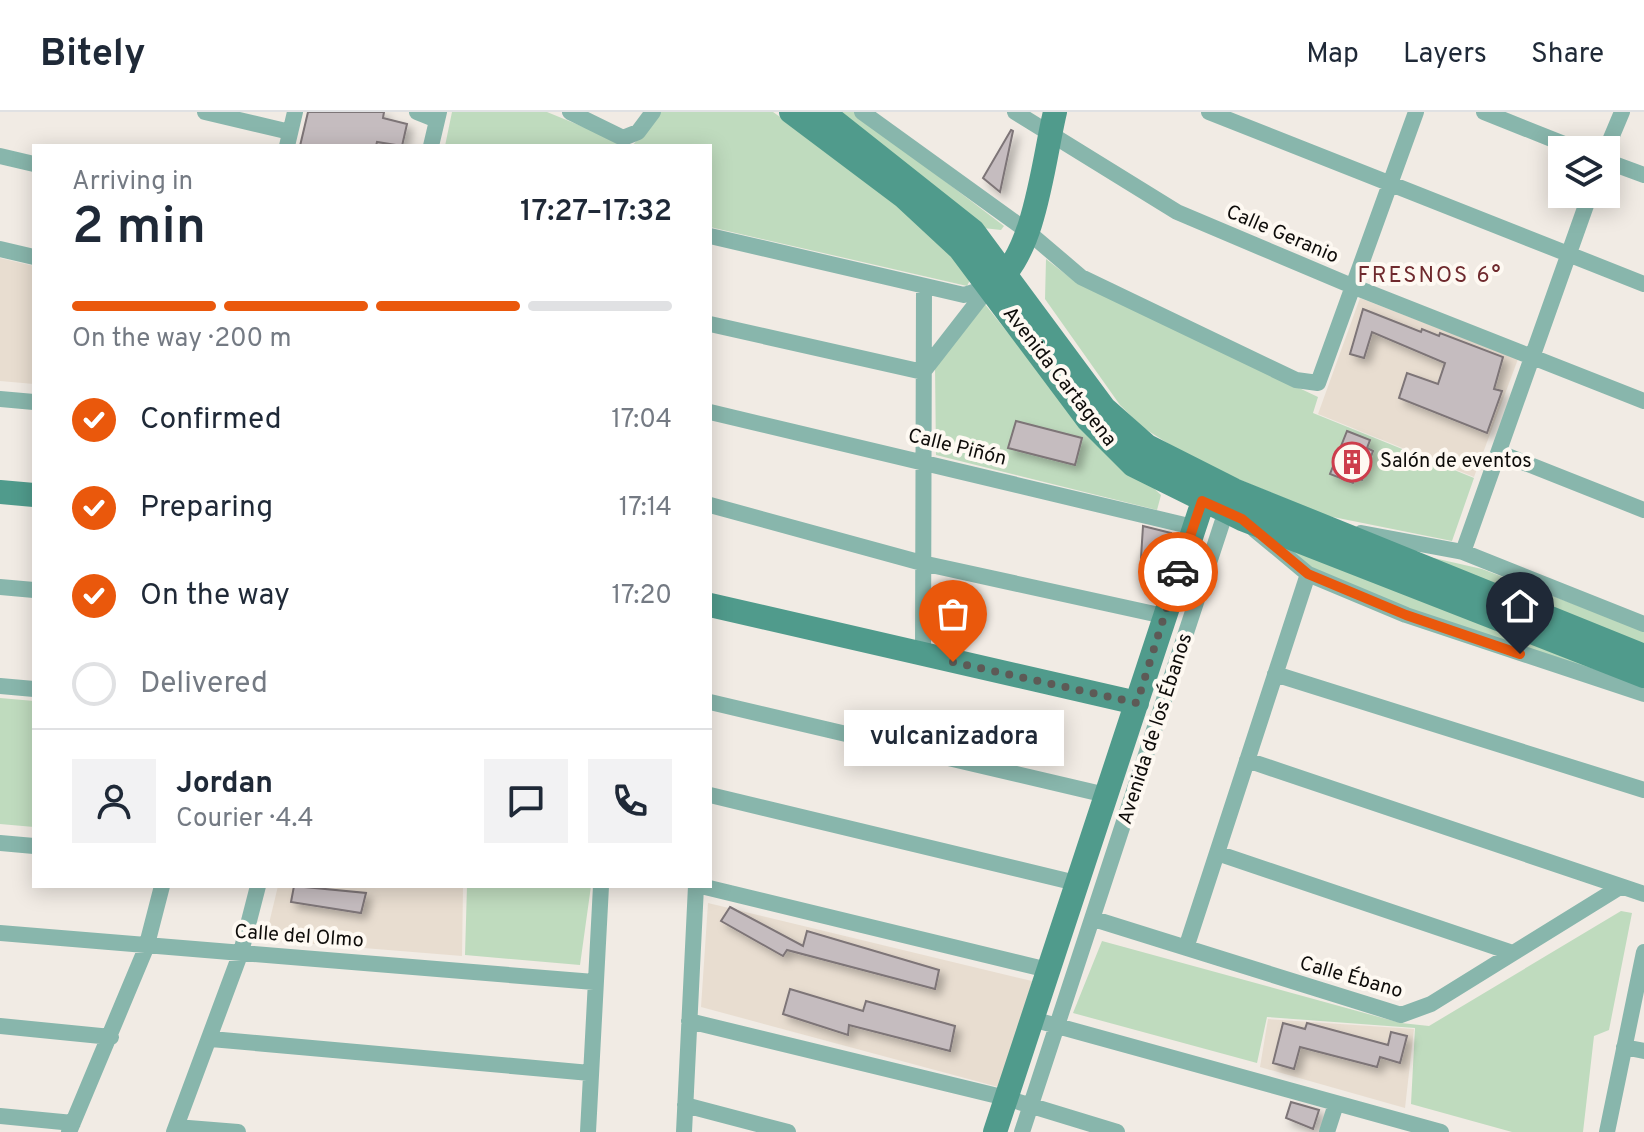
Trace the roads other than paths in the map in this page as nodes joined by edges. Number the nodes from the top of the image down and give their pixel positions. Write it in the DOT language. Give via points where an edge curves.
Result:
graph roads {
  1 [pos="205,112"];
  2 [pos="295,112"];
  3 [pos="417,112"];
  4 [pos="570,112"];
  5 [pos="653,112"];
  6 [pos="791,112"];
  7 [pos="823,112"];
  8 [pos="862,112"];
  9 [pos="1015,112"];
  10 [pos="1055,112"];
  11 [pos="1209,112"];
  12 [pos="1416,112"];
  13 [pos="1484,112"];
  14 [pos="1622,112"];
  15 [pos="438,116"];
  16 [pos="1049,136"];
  17 [pos="1612,136"];
  18 [pos="1548,138"];
  19 [pos="288,139"];
  20 [pos="431,144"];
  21 [pos="0,156"];
  22 [pos="32,164"];
  23 [pos="1620,166"];
  24 [pos="1644,175"];
  25 [pos="1388,183"];
  26 [pos="1585,208"];
  27 [pos="1027,231"];
  28 [pos="712,236"];
  29 [pos="0,249"];
  30 [pos="1568,255"];
  31 [pos="32,257"];
  32 [pos="998,280"];
  33 [pos="1644,284"];
  34 [pos="924,286"];
  35 [pos="1352,286"];
  36 [pos="712,324"];
  37 [pos="1531,359"];
  38 [pos="923,372"];
  39 [pos="0,399"];
  40 [pos="1644,401"];
  41 [pos="32,402"];
  42 [pos="712,412"];
  43 [pos="1500,453"];
  44 [pos="922,460"];
  45 [pos="1206,490"];
  46 [pos="0,492"];
  47 [pos="32,495"];
  48 [pos="712,506"];
  49 [pos="1644,510"];
  50 [pos="1234,515"];
  51 [pos="1323,525"];
  52 [pos="1193,527"];
  53 [pos="1463,552"];
  54 [pos="922,563"];
  55 [pos="1308,574"];
  56 [pos="0,587"];
  57 [pos="32,590"];
  58 [pos="712,605"];
  59 [pos="1164,616"];
  60 [pos="1644,624"];
  61 [pos="923,656"];
  62 [pos="1644,656"];
  63 [pos="1275,674"];
  64 [pos="1644,676"];
  65 [pos="0,686"];
  66 [pos="32,689"];
  67 [pos="1644,694"];
  68 [pos="712,702"];
  69 [pos="1137,703"];
  70 [pos="1247,760"];
  71 [pos="1644,790"];
  72 [pos="712,795"];
  73 [pos="1106,795"];
  74 [pos="0,843"];
  75 [pos="32,846"];
  76 [pos="1217,853"];
  77 [pos="1076,883"];
  78 [pos="1620,887"];
  79 [pos="161,888"];
  80 [pos="257,888"];
  81 [pos="601,888"];
  82 [pos="698,888"];
  83 [pos="706,888"];
  84 [pos="1644,894"];
  85 [pos="1094,919"];
  86 [pos="0,933"];
  87 [pos="146,948"];
  88 [pos="1186,948"];
  89 [pos="241,952"];
  90 [pos="1510,952"];
  91 [pos="1644,952"];
  92 [pos="1048,970"];
  93 [pos="594,982"];
  94 [pos="689,1021"];
  95 [pos="1044,1022"];
  96 [pos="0,1026"];
  97 [pos="111,1037"];
  98 [pos="211,1039"];
  99 [pos="1624,1047"];
  100 [pos="1644,1051"];
  101 [pos="590,1073"];
  102 [pos="1006,1098"];
  103 [pos="1336,1104"];
  104 [pos="685,1105"];
  105 [pos="1030,1105"];
  106 [pos="0,1116"];
  107 [pos="71,1128"];
  108 [pos="175,1129"];
  109 [pos="238,1132"];
  110 [pos="588,1132"];
  111 [pos="684,1132"];
  112 [pos="788,1132"];
  113 [pos="995,1132"];
  114 [pos="1022,1132"];
  115 [pos="1117,1132"];
  116 [pos="1327,1132"];
  117 [pos="1441,1132"];
  118 [pos="1607,1132"];
  1 -- 19 [label="street"];
  2 -- 19 [label="street"];
  3 -- 15 [label="street"];
  4 -- 5 [label="street" via="623,138 638,132"];
  6 -- 32 [label="street, Avenida Cartagena" via="904,197"];
  7 -- 32 [label="street, Avenida Cartagena" via="973,231"];
  8 -- 27 [label="street"];
  9 -- 16 [label="street, Calle Geranio"];
  10 -- 16 [label="street"];
  11 -- 25 [label="street"];
  12 -- 25 [label="street"];
  13 -- 18 [label="street"];
  14 -- 17 [label="street"];
  15 -- 20 [label="street"];
  16 -- 27 [label="street"];
  16 -- 35 [label="street, Calle Geranio" via="1177,212"];
  21 -- 22 [label="street"];
  23 -- 24 [label="street"];
  25 -- 30 [label="street"];
  25 -- 35 [label="street"];
  26 -- 30 [label="street"];
  27 -- 32 [label="street"];
  27 -- 35 [label="street" via="1081,277 1296,380 1318,383"];
  28 -- 34 [label="street"];
  29 -- 31 [label="street"];
  30 -- 33 [label="street"];
  30 -- 37 [label="street"];
  32 -- 34 [label="street" via="964,295"];
  32 -- 38 [label="street"];
  32 -- 45 [label="street, Avenida Cartagena" via="1104,408"];
  34 -- 38 [label="street"];
  35 -- 37 [label="street, Calle Geranio"];
  36 -- 38 [label="street"];
  37 -- 40 [label="street, Calle Geranio"];
  37 -- 43 [label="street"];
  38 -- 44 [label="street"];
  39 -- 41 [label="street"];
  42 -- 44 [label="street, Calle Piñón"];
  43 -- 49 [label="street"];
  43 -- 53 [label="street"];
  44 -- 52 [label="street, Calle Piñón"];
  44 -- 54 [label="street"];
  45 -- 50 [label="street, Avenida Cartagena"];
  45 -- 51 [label="street, Avenida Cartagena"];
  45 -- 52 [label="street, Avenida de los Ébanos"];
  46 -- 47 [label="street"];
  48 -- 54 [label="street"];
  50 -- 55 [label="street"];
  50 -- 64 [label="street, Avenida Cartagena"];
  50 -- 85 [label="street, Avenida de los Ébanos"];
  51 -- 53 [label="street"];
  51 -- 62 [label="street, Avenida Cartagena"];
  52 -- 59 [label="street, Avenida de los Ébanos"];
  53 -- 60 [label="street"];
  54 -- 59 [label="street"];
  54 -- 61 [label="street"];
  55 -- 63 [label="street"];
  55 -- 67 [label="street" via="1406,615"];
  56 -- 57 [label="street"];
  58 -- 61 [label="street"];
  59 -- 69 [label="street, Avenida de los Ébanos"];
  61 -- 69 [label="street"];
  63 -- 70 [label="street"];
  63 -- 71 [label="street"];
  65 -- 66 [label="street"];
  68 -- 73 [label="street"];
  69 -- 73 [label="street, Avenida de los Ébanos"];
  70 -- 76 [label="street"];
  70 -- 78 [label="street"];
  72 -- 77 [label="street"];
  73 -- 77 [label="street, Avenida de los Ébanos"];
  74 -- 75 [label="street"];
  76 -- 88 [label="street"];
  76 -- 90 [label="street"];
  77 -- 92 [label="street, Avenida de los Ébanos"];
  78 -- 84 [label="street"];
  78 -- 90 [label="street, Calle Ébano"];
  79 -- 87 [label="street"];
  80 -- 89 [label="street"];
  81 -- 93 [label="street"];
  82 -- 94 [label="street"];
  83 -- 92 [label="street"];
  85 -- 88 [label="street, Calle Ébano"];
  85 -- 95 [label="street, Avenida de los Ébanos"];
  86 -- 87 [label="street, Calle del Olmo"];
  87 -- 89 [label="street, Calle del Olmo"];
  87 -- 97 [label="street"];
  88 -- 90 [label="street, Calle Ébano" via="1401,1015 1431,1004"];
  89 -- 93 [label="street, Calle del Olmo"];
  89 -- 98 [label="street"];
  91 -- 99 [label="street"];
  92 -- 95 [label="street, Avenida de los Ébanos"];
  93 -- 101 [label="street"];
  94 -- 102 [label="street"];
  94 -- 104 [label="street"];
  95 -- 102 [label="street, Avenida de los Ébanos"];
  95 -- 103 [label="street"];
  95 -- 105 [label="street, Avenida de los Ébanos"];
  96 -- 97 [label="street"];
  97 -- 107 [label="street"];
  98 -- 101 [label="street"];
  98 -- 108 [label="street"];
  99 -- 100 [label="street"];
  99 -- 118 [label="street"];
  101 -- 110 [label="street"];
  102 -- 105 [label="street"];
  102 -- 113 [label="street, Avenida de los Ébanos"];
  103 -- 116 [label="street"];
  103 -- 117 [label="street"];
  104 -- 111 [label="street"];
  104 -- 112 [label="street"];
  105 -- 114 [label="street, Avenida de los Ébanos"];
  105 -- 115 [label="street"];
  106 -- 107 [label="street"];
  108 -- 109 [label="street"];
}
